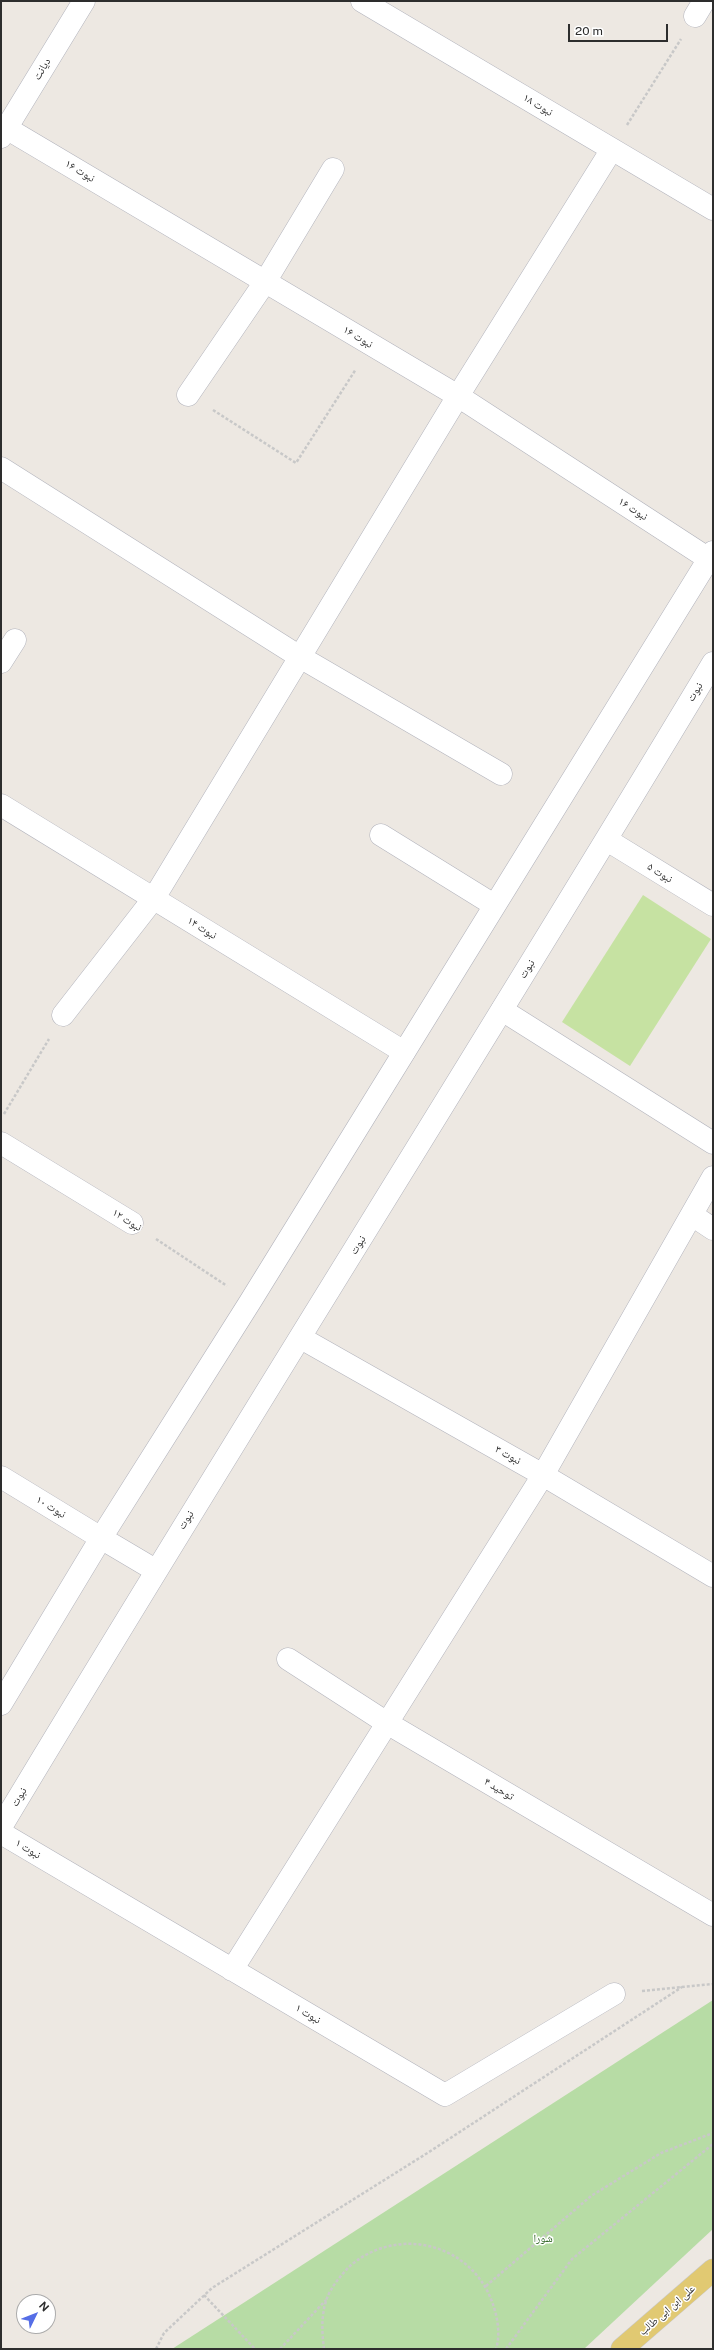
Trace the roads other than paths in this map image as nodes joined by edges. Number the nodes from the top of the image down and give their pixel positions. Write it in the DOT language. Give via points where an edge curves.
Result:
graph roads {
  1 [pos="84,1"];
  2 [pos="362,1"];
  3 [pos="3,130"];
  4 [pos="612,149"];
  5 [pos="334,169"];
  6 [pos="713,209"];
  7 [pos="265,282"];
  8 [pos="188,395"];
  9 [pos="458,396"];
  10 [pos="1,468"];
  11 [pos="712,557"];
  12 [pos="15,640"];
  13 [pos="300,657"];
  14 [pos="1,662"];
  15 [pos="713,663"];
  16 [pos="501,774"];
  17 [pos="1,804"];
  18 [pos="381,835"];
  19 [pos="606,840"];
  20 [pos="154,898"];
  21 [pos="494,905"];
  22 [pos="713,905"];
  23 [pos="502,1010"];
  24 [pos="64,1015"];
  25 [pos="404,1052"];
  26 [pos="1,1143"];
  27 [pos="713,1144"];
  28 [pos="713,1177"];
  29 [pos="692,1215"];
  30 [pos="132,1223"];
  31 [pos="713,1229"];
  32 [pos="300,1338"];
  33 [pos="543,1475"];
  34 [pos="1,1477"];
  35 [pos="101,1538"];
  36 [pos="155,1570"];
  37 [pos="713,1576"];
  38 [pos="288,1658"];
  39 [pos="1,1704"];
  40 [pos="387,1723"];
  41 [pos="1,1827"];
  42 [pos="1,1833"];
  43 [pos="713,1915"];
  44 [pos="232,1970"];
  45 [pos="614,1994"];
  46 [pos="713,2270"];
  47 [pos="713,2291"];
  48 [pos="652,2322"];
  49 [pos="622,2349"];
  1 -- 3 [label="street, دیانت"];
  2 -- 4 [label="street, نبوت ۱۸"];
  3 -- 7 [label="street, نبوت ۱۶"];
  4 -- 6 [label="street, نبوت ۱۸"];
  4 -- 9 [label="street"];
  5 -- 7 [label="street"];
  7 -- 8 [label="street"];
  7 -- 9 [label="street, نبوت ۱۶"];
  9 -- 11 [label="street, نبوت ۱۶"];
  9 -- 13 [label="street"];
  10 -- 13 [label="street"];
  11 -- 21 [label="street"];
  12 -- 14 [label="street"];
  13 -- 16 [label="street"];
  13 -- 20 [label="street"];
  15 -- 19 [label="street, نبوت"];
  17 -- 20 [label="street, نبوت ۱۴"];
  18 -- 21 [label="street"];
  19 -- 22 [label="street, نبوت ۵"];
  19 -- 23 [label="street, نبوت"];
  20 -- 24 [label="street"];
  20 -- 25 [label="street, نبوت ۱۴"];
  21 -- 25 [label="street"];
  23 -- 27 [label="street"];
  23 -- 32 [label="street, نبوت"];
  25 -- 35 [label="street"];
  26 -- 30 [label="street, نبوت ۱۲"];
  28 -- 29 [label="street"];
  29 -- 31 [label="street"];
  29 -- 33 [label="street"];
  32 -- 33 [label="street, نبوت ۳"];
  32 -- 36 [label="street, نبوت"];
  33 -- 37 [label="street, نبوت ۳"];
  33 -- 40 [label="street"];
  34 -- 35 [label="street, نبوت ۱۰"];
  35 -- 36 [label="street, نبوت ۱۰"];
  35 -- 39 [label="street"];
  36 -- 41 [label="street, نبوت"];
  38 -- 40 [label="street, توحید ۴"];
  40 -- 43 [label="street, توحید ۴"];
  40 -- 44 [label="street"];
  42 -- 44 [label="street, نبوت ۱"];
  44 -- 45 [label="street, نبوت ۱" via="445,2095"];
  46 -- 48 [label="main road, علی ابن ابی طالب"];
  47 -- 48 [label="main road"];
  48 -- 49 [label="main road, علی ابن ابی طالب"];
}
